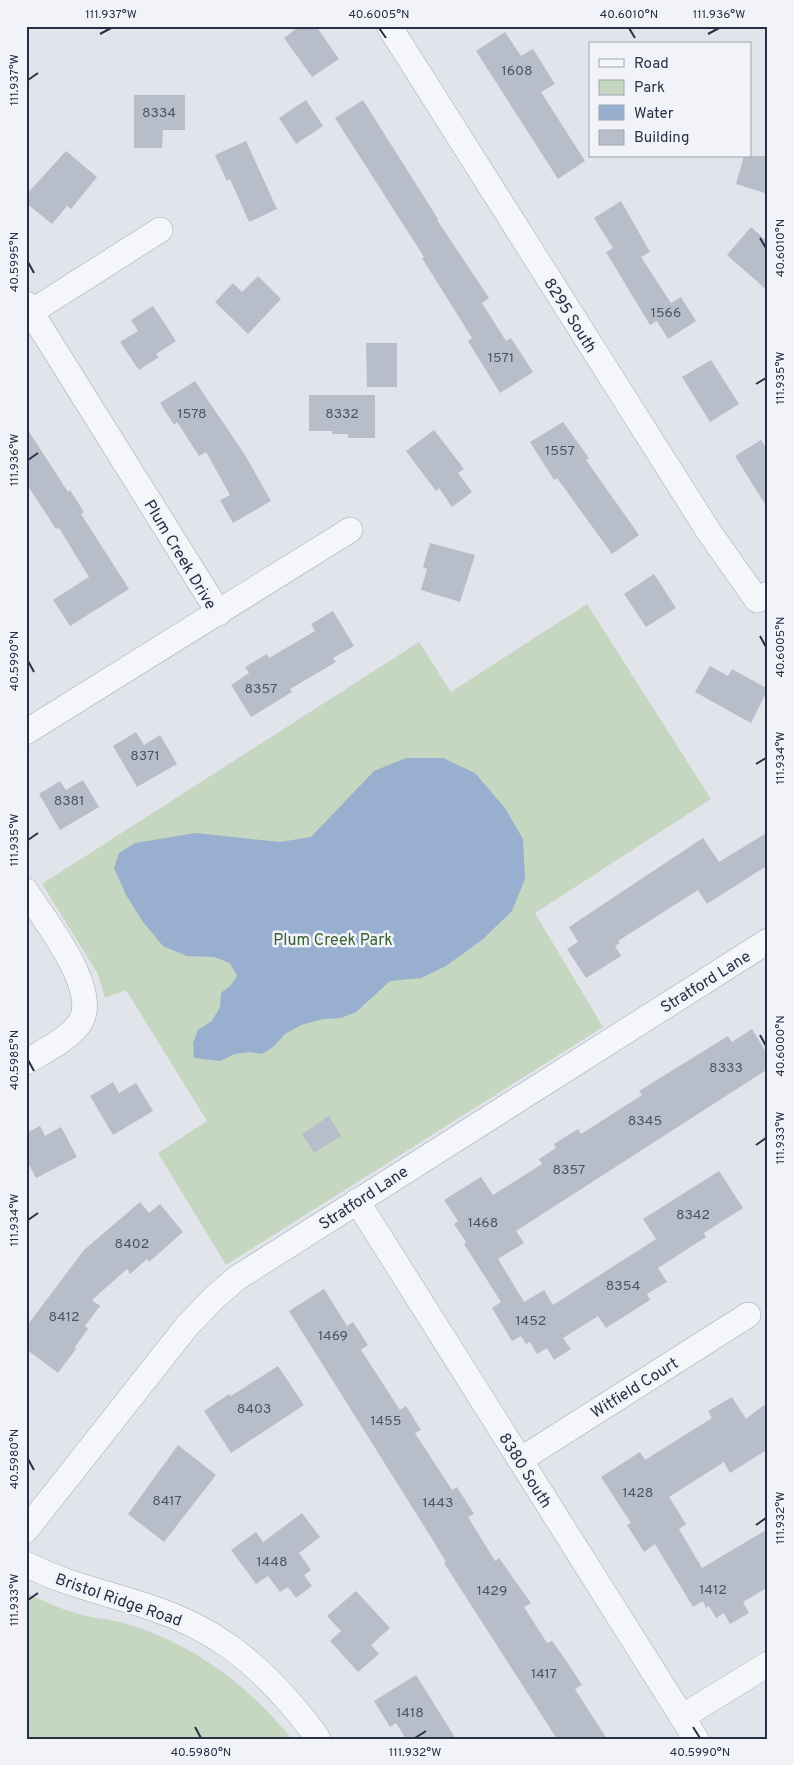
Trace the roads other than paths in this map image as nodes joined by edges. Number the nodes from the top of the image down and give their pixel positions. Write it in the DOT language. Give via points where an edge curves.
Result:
graph roads {
  1 [pos="390,26"];
  2 [pos="160,230"];
  3 [pos="29,308"];
  4 [pos="350,530"];
  5 [pos="762,597"];
  6 [pos="219,613"];
  7 [pos="26,732"];
  8 [pos="26,891"];
  9 [pos="768,941"];
  10 [pos="26,1062"];
  11 [pos="357,1201"];
  12 [pos="748,1314"];
  13 [pos="520,1460"];
  14 [pos="26,1530"];
  15 [pos="26,1564"];
  16 [pos="768,1664"];
  17 [pos="682,1717"];
  18 [pos="318,1739"];
  19 [pos="696,1739"];
  1 -- 5 [label="street, 8295 South" via="709,532"];
  2 -- 3 [label="street"];
  3 -- 6 [label="street, Plum Creek Drive"];
  4 -- 6 [label="street"];
  6 -- 7 [label="street, Plum Creek Drive"];
  8 -- 10 [label="street" via="76,970 86,1005 80,1023 66,1037"];
  9 -- 11 [label="street, Stratford Lane"];
  11 -- 13 [label="street, 8380 South"];
  11 -- 14 [label="street, Stratford Lane" via="237,1278 215,1297 187,1326"];
  12 -- 13 [label="street, Witfield Court"];
  13 -- 17 [label="street, 8380 South"];
  15 -- 18 [label="street, Bristol Ridge Road" via="90,1591 155,1608 196,1625 231,1646 269,1679"];
  16 -- 17 [label="street"];
  17 -- 19 [label="street, 8380 South"];
}
